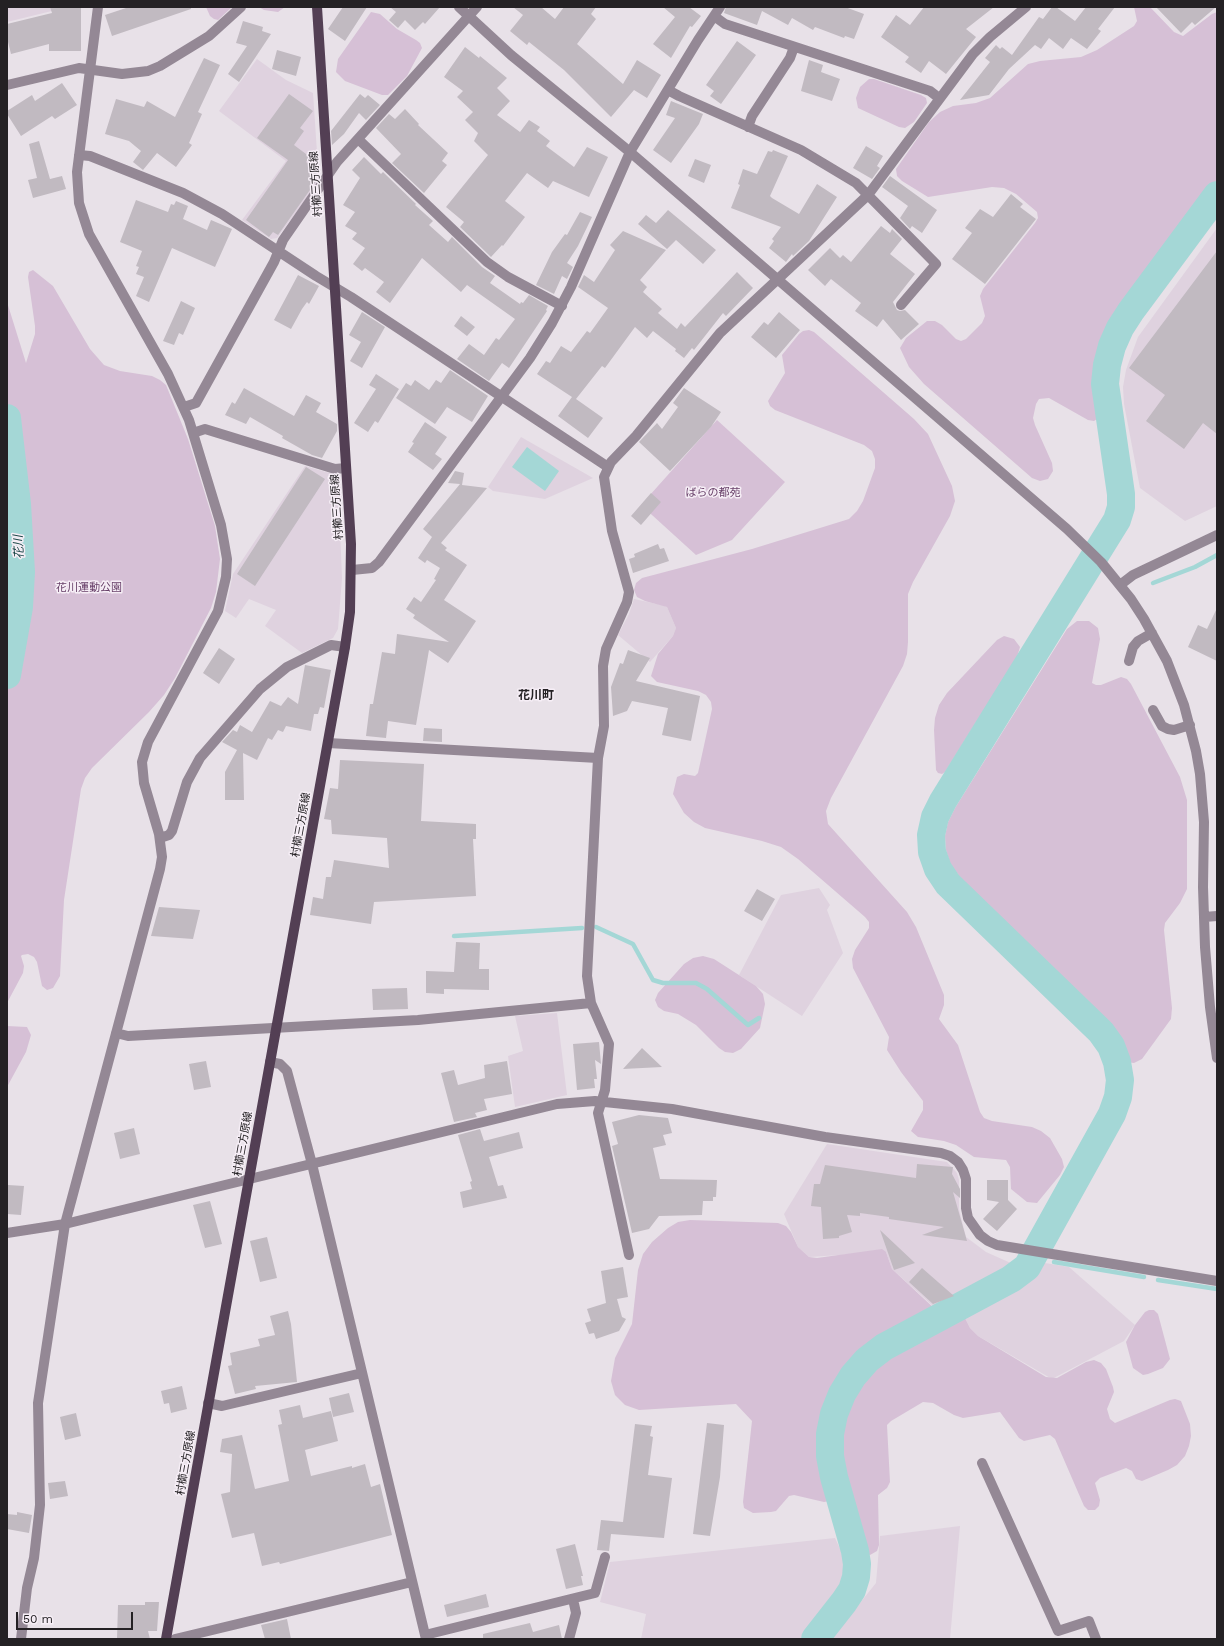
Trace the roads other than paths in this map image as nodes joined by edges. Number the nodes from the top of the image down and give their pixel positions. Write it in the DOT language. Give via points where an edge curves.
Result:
graph roads {
  1 [pos="98,7"];
  2 [pos="241,7"];
  3 [pos="317,7"];
  4 [pos="459,7"];
  5 [pos="477,7"];
  6 [pos="720,7"];
  7 [pos="1026,7"];
  8 [pos="714,16"];
  9 [pos="469,17"];
  10 [pos="794,47"];
  11 [pos="91,70"];
  12 [pos="7,85"];
  13 [pos="668,90"];
  14 [pos="939,98"];
  15 [pos="748,127"];
  16 [pos="358,139"];
  17 [pos="630,152"];
  18 [pos="79,155"];
  19 [pos="328,177"];
  20 [pos="868,195"];
  21 [pos="278,251"];
  22 [pos="778,280"];
  23 [pos="335,287"];
  24 [pos="901,305"];
  25 [pos="562,306"];
  26 [pos="502,397"];
  27 [pos="184,408"];
  28 [pos="193,433"];
  29 [pos="608,467"];
  30 [pos="346,468"];
  31 [pos="1217,535"];
  32 [pos="352,570"];
  33 [pos="1120,585"];
  34 [pos="1152,633"];
  35 [pos="345,647"];
  36 [pos="1130,662"];
  37 [pos="1153,710"];
  38 [pos="1190,725"];
  39 [pos="328,743"];
  40 [pos="598,758"];
  41 [pos="160,838"];
  42 [pos="1217,916"];
  43 [pos="1204,917"];
  44 [pos="591,1003"];
  45 [pos="276,1026"];
  46 [pos="116,1033"];
  47 [pos="1216,1040"];
  48 [pos="1217,1058"];
  49 [pos="270,1062"];
  50 [pos="602,1102"];
  51 [pos="312,1164"];
  52 [pos="249,1179"];
  53 [pos="65,1224"];
  54 [pos="7,1233"];
  55 [pos="628,1255"];
  56 [pos="1217,1281"];
  57 [pos="362,1373"];
  58 [pos="208,1403"];
  59 [pos="982,1463"];
  60 [pos="605,1557"];
  61 [pos="412,1582"];
  62 [pos="573,1599"];
  63 [pos="426,1637"];
  64 [pos="21,1639"];
  65 [pos="166,1639"];
  66 [pos="175,1639"];
  67 [pos="569,1639"];
  68 [pos="1096,1639"];
  1 -- 11 [label="street"];
  2 -- 11 [label="street" via="209,36 148,72 122,74"];
  3 -- 19 [label="main road, 村櫛三方原線"];
  4 -- 9 [label="street"];
  5 -- 9 [label="street"];
  6 -- 8 [label="street"];
  7 -- 14 [label="street" via="979,48"];
  8 -- 10 [label="street" via="725,24"];
  8 -- 13 [label="street"];
  9 -- 16 [label="street"];
  9 -- 17 [label="street" via="534,75"];
  10 -- 14 [label="street" via="930,91"];
  10 -- 15 [label="street" via="790,58 752,116"];
  11 -- 12 [label="street" via="79,68"];
  11 -- 18 [label="street"];
  13 -- 15 [label="street"];
  13 -- 17 [label="street"];
  14 -- 20 [label="street"];
  15 -- 20 [label="street" via="801,150 856,184"];
  16 -- 19 [label="street" via="337,162"];
  16 -- 25 [label="street" via="487,262 508,277"];
  17 -- 22 [label="street"];
  17 -- 25 [label="street"];
  18 -- 21 [label="street" via="90,156 196,200"];
  18 -- 27 [label="street" via="79,203 89,234 168,374"];
  19 -- 21 [label="street" via="283,240"];
  19 -- 23 [label="main road, 村櫛三方原線"];
  20 -- 22 [label="street"];
  20 -- 24 [label="street" via="936,264"];
  21 -- 23 [label="street"];
  21 -- 27 [label="street" via="196,403"];
  22 -- 29 [label="street" via="720,333"];
  22 -- 33 [label="street" via="1086,546"];
  23 -- 26 [label="street"];
  23 -- 30 [label="main road, 村櫛三方原線"];
  25 -- 26 [label="street"];
  26 -- 29 [label="street"];
  26 -- 32 [label="street" via="379,562 372,568"];
  27 -- 28 [label="street"];
  28 -- 30 [label="street" via="205,429 335,469"];
  28 -- 41 [label="street" via="222,524 226,577 213,621 144,752 142,773"];
  29 -- 40 [label="street" via="604,485 612,531 629,592 606,649 603,666 604,726"];
  30 -- 32 [label="main road, 村櫛三方原線"];
  31 -- 33 [label="street" via="1133,575"];
  32 -- 35 [label="main road, 村櫛三方原線"];
  33 -- 34 [label="street"];
  34 -- 36 [label="street" via="1133,647"];
  34 -- 38 [label="street" via="1176,683"];
  35 -- 39 [label="main road, 村櫛三方原線"];
  35 -- 41 [label="street" via="331,645 277,674 260,689 200,758 187,782 172,831"];
  37 -- 38 [label="street" via="1162,726 1168,729 1174,730"];
  38 -- 43 [label="street" via="1203,798"];
  39 -- 40 [label="street"];
  39 -- 45 [label="main road, 村櫛三方原線"];
  40 -- 44 [label="street" via="587,976"];
  41 -- 46 [label="street" via="160,869"];
  42 -- 43 [label="street"];
  43 -- 47 [label="street" via="1207,977"];
  44 -- 45 [label="street" via="418,1020"];
  44 -- 50 [label="street" via="609,1044"];
  45 -- 46 [label="street" via="128,1036"];
  45 -- 49 [label="main road, 村櫛三方原線"];
  46 -- 53 [label="street"];
  47 -- 48 [label="street"];
  49 -- 51 [label="street" via="280,1064 287,1071"];
  49 -- 52 [label="main road, 村櫛三方原線"];
  50 -- 51 [label="street" via="557,1104"];
  50 -- 55 [label="street" via="598,1113"];
  50 -- 56 [label="street" via="672,1109 826,1137 941,1153 958,1162 963,1170 966,1179 966,1208 973,1227 980,1235 997,1245"];
  51 -- 52 [label="street"];
  51 -- 57 [label="street"];
  52 -- 53 [label="street"];
  52 -- 58 [label="main road, 村櫛三方原線"];
  53 -- 54 [label="street"];
  53 -- 64 [label="street" via="38,1403 40,1505"];
  57 -- 58 [label="street" via="222,1406"];
  57 -- 61 [label="street"];
  58 -- 65 [label="main road, 村櫛三方原線"];
  59 -- 68 [label="street" via="1058,1631 1089,1621"];
  60 -- 62 [label="street" via="595,1593"];
  61 -- 63 [label="street"];
  61 -- 66 [label="street"];
  62 -- 63 [label="street"];
  62 -- 67 [label="street" via="576,1612"];
}
